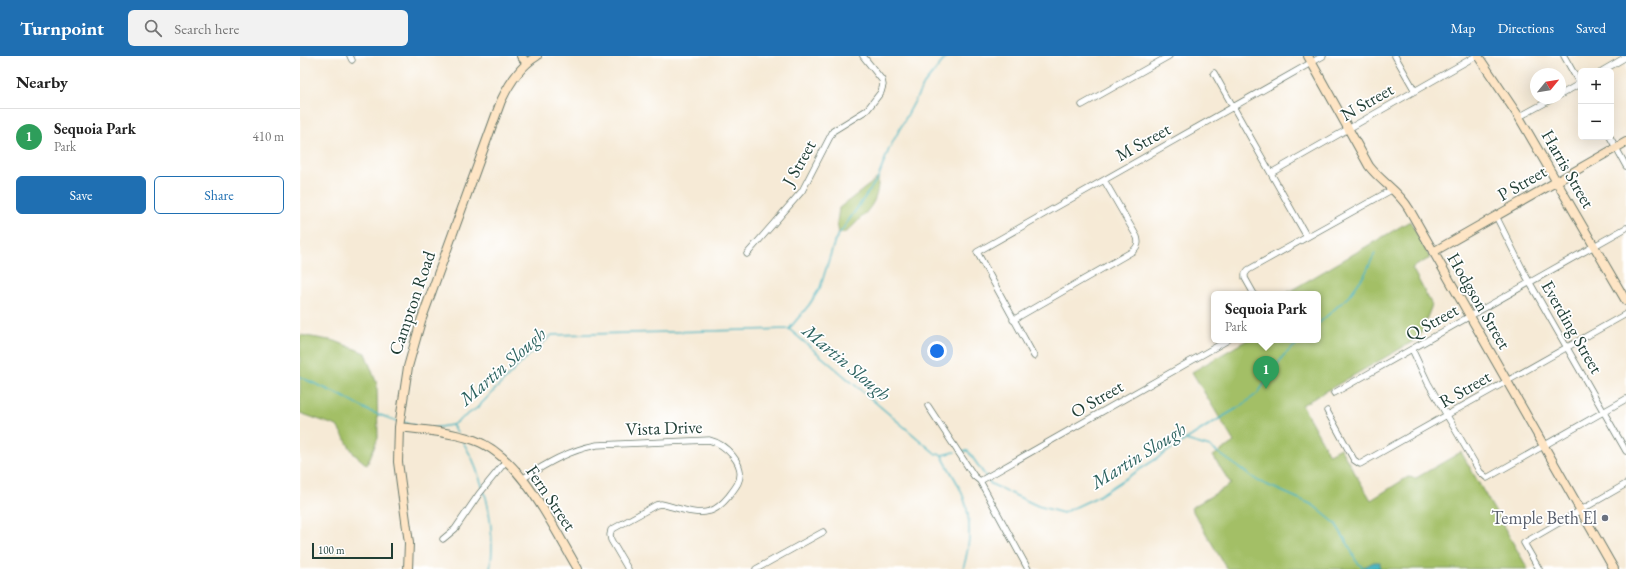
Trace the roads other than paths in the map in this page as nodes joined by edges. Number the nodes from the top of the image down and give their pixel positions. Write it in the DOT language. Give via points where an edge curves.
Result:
graph roads {
  1 [pos="537,56"];
  2 [pos="863,56"];
  3 [pos="1169,56"];
  4 [pos="1323,56"];
  5 [pos="1395,56"];
  6 [pos="1477,56"];
  7 [pos="1564,56"];
  8 [pos="1626,57"];
  9 [pos="523,59"];
  10 [pos="1310,59"];
  11 [pos="1607,68"];
  12 [pos="1214,73"];
  13 [pos="1578,79"];
  14 [pos="1578,86"];
  15 [pos="1415,91"];
  16 [pos="1566,92"];
  17 [pos="1543,104"];
  18 [pos="1082,105"];
  19 [pos="1234,107"];
  20 [pos="1519,117"];
  21 [pos="1349,129"];
  22 [pos="1612,140"];
  23 [pos="1626,142"];
  24 [pos="1616,148"];
  25 [pos="1626,166"];
  26 [pos="1271,173"];
  27 [pos="1104,180"];
  28 [pos="1557,182"];
  29 [pos="1392,189"];
  30 [pos="1496,216"];
  31 [pos="1626,228"];
  32 [pos="1307,237"];
  33 [pos="1594,246"];
  34 [pos="1433,252"];
  35 [pos="747,254"];
  36 [pos="1530,283"];
  37 [pos="1252,291"];
  38 [pos="1626,301"];
  39 [pos="1626,314"];
  40 [pos="1470,317"];
  41 [pos="1013,320"];
  42 [pos="1223,343"];
  43 [pos="1568,347"];
  44 [pos="1412,349"];
  45 [pos="1034,356"];
  46 [pos="1507,381"];
  47 [pos="1334,393"];
  48 [pos="1626,399"];
  49 [pos="928,406"];
  50 [pos="1328,411"];
  51 [pos="1603,412"];
  52 [pos="1446,416"];
  53 [pos="399,427"];
  54 [pos="1543,446"];
  55 [pos="1626,451"];
  56 [pos="506,461"];
  57 [pos="522,479"];
  58 [pos="980,481"];
  59 [pos="1626,484"];
  60 [pos="1580,510"];
  61 [pos="823,532"];
  62 [pos="443,539"];
  63 [pos="408,569"];
  64 [pos="578,569"];
  65 [pos="628,569"];
  66 [pos="756,569"];
  67 [pos="1028,569"];
  68 [pos="1539,569"];
  69 [pos="1614,569"];
  1 -- 9 [label="street"];
  2 -- 35 [label="street, J Street" via="882,80 881,92 867,110 833,131 802,191"];
  3 -- 18 [label="street"];
  4 -- 10 [label="street, M Street"];
  5 -- 15 [label="street"];
  6 -- 15 [label="street, N Street"];
  6 -- 20 [label="street, Harris Street"];
  7 -- 13 [label="street"];
  8 -- 11 [label="street"];
  9 -- 53 [label="street, Campton Road" via="502,101 421,321 408,366"];
  10 -- 19 [label="street, M Street"];
  10 -- 21 [label="street, Hodgson Street"];
  12 -- 19 [label="street"];
  14 -- 16 [label="street"];
  15 -- 21 [label="street, N Street"];
  17 -- 20 [label="street"];
  19 -- 26 [label="street"];
  19 -- 27 [label="street, M Street"];
  20 -- 28 [label="street, Harris Street"];
  21 -- 26 [label="street, N Street"];
  21 -- 29 [label="street, Hodgson Street" via="1369,166"];
  22 -- 24 [label="street"];
  23 -- 24 [label="street, P Street"];
  24 -- 25 [label="street"];
  24 -- 28 [label="street, P Street"];
  26 -- 32 [label="street"];
  27 -- 41 [label="street" via="1139,242 1133,251"];
  27 -- 41 [label="street, M Street" via="977,252"];
  28 -- 30 [label="street, P Street"];
  28 -- 33 [label="street, Harris Street"];
  29 -- 32 [label="street"];
  29 -- 34 [label="street, Hodgson Street" via="1404,201"];
  30 -- 34 [label="street, P Street"];
  30 -- 36 [label="street, Everding Street"];
  31 -- 33 [label="street, Q Street"];
  32 -- 37 [label="street" via="1248,270 1245,278"];
  33 -- 36 [label="street, Q Street"];
  33 -- 38 [label="street, Harris Street"];
  34 -- 40 [label="street, Hodgson Street"];
  36 -- 40 [label="street, Q Street"];
  36 -- 43 [label="street, Everding Street"];
  39 -- 43 [label="street, R Street"];
  40 -- 44 [label="street, Q Street"];
  40 -- 46 [label="street, Hodgson Street"];
  41 -- 45 [label="street"];
  42 -- 58 [label="street, O Street"];
  43 -- 46 [label="street, R Street"];
  43 -- 51 [label="street, Everding Street"];
  44 -- 47 [label="street, Q Street"];
  44 -- 52 [label="street"];
  46 -- 52 [label="street, R Street"];
  46 -- 54 [label="street, Hodgson Street"];
  48 -- 51 [label="street"];
  49 -- 58 [label="street" via="974,476"];
  50 -- 52 [label="street, R Street" via="1354,460 1360,464"];
  51 -- 54 [label="street"];
  51 -- 55 [label="street, Everding Street"];
  52 -- 54 [label="street" via="1480,472 1488,478"];
  53 -- 56 [label="street, Fern Street" via="474,440"];
  53 -- 63 [label="street, Campton Road" via="398,462 408,532"];
  54 -- 60 [label="street, Hodgson Street"];
  56 -- 57 [label="street, Fern Street"];
  56 -- 62 [label="street" via="455,529"];
  57 -- 64 [label="street, Fern Street"];
  57 -- 65 [label="street, Vista Drive" via="582,447 709,440 724,446 736,460 740,476 738,483 720,506 700,513 656,505 612,530 611,540"];
  58 -- 67 [label="street"];
  59 -- 60 [label="street"];
  60 -- 68 [label="street" via="1524,543"];
  60 -- 69 [label="street, Hodgson Street"];
  61 -- 66 [label="street"];
}
